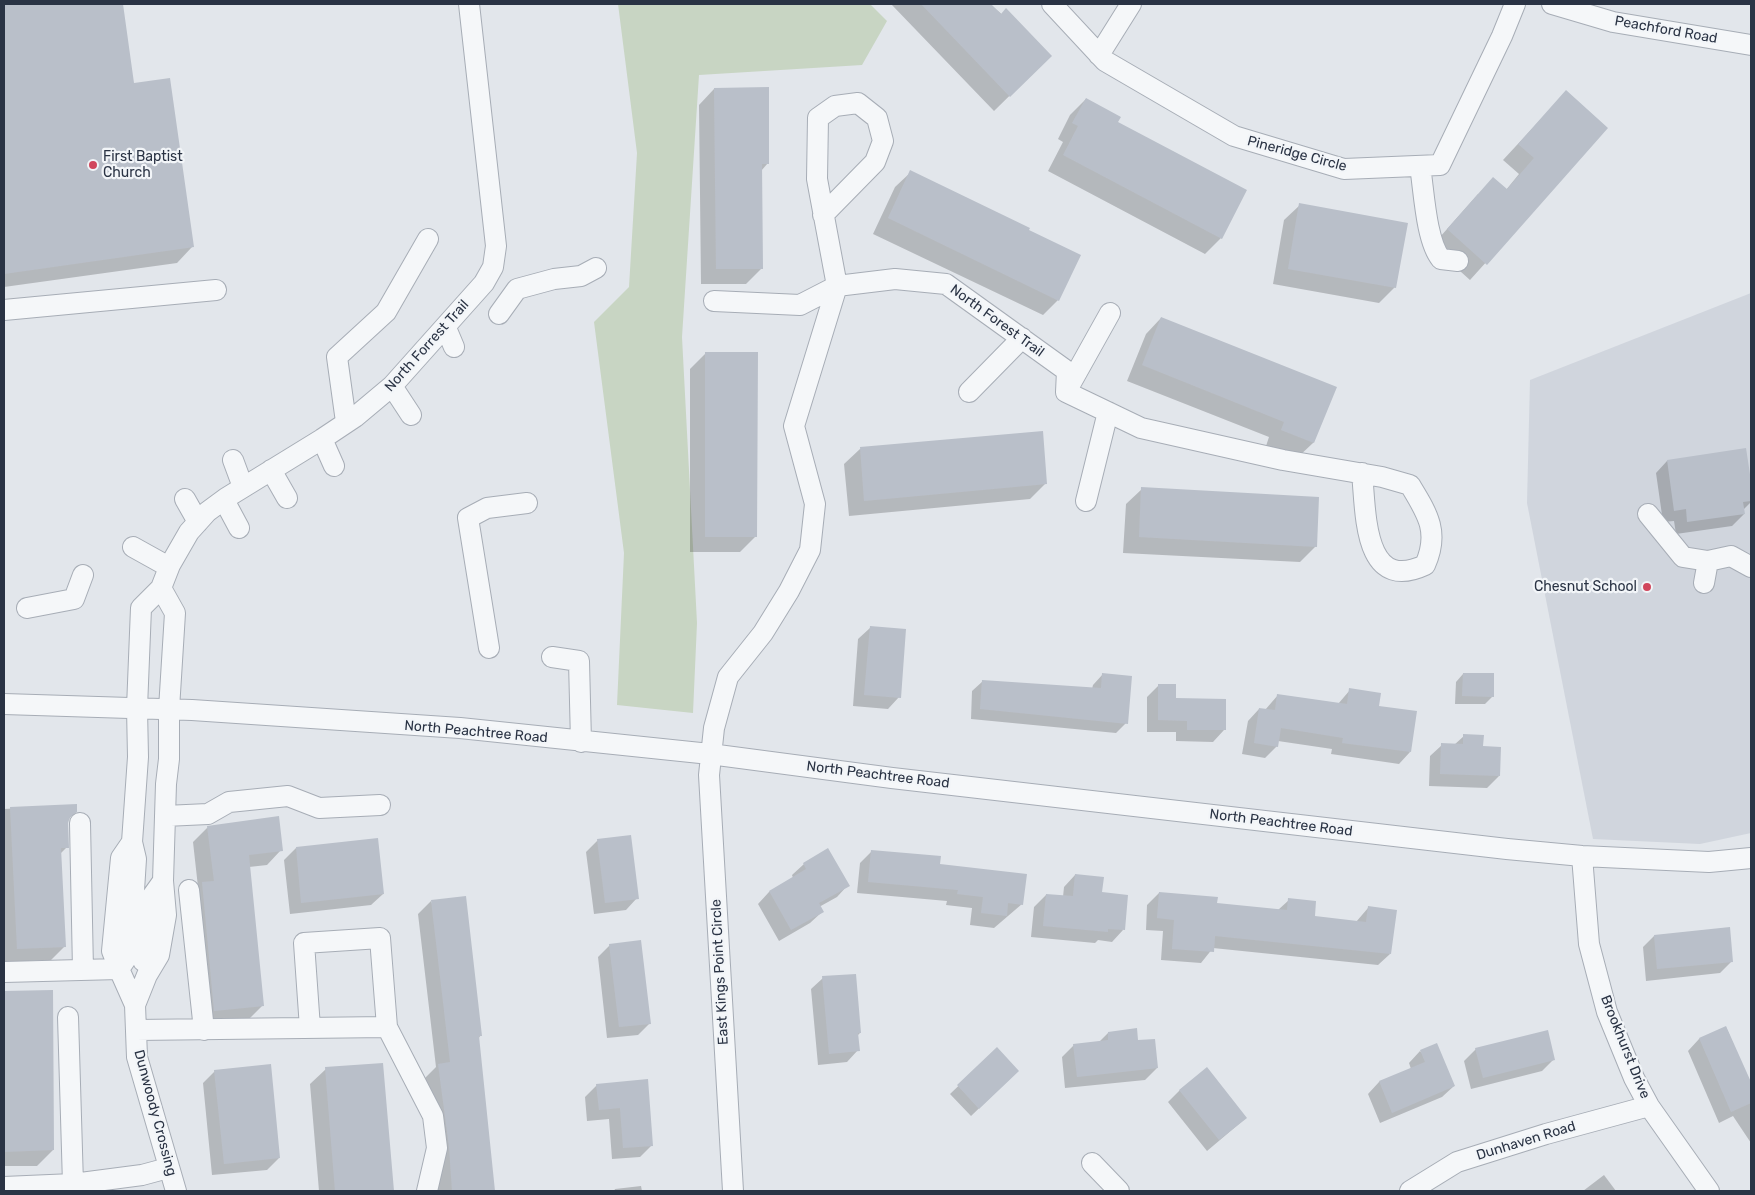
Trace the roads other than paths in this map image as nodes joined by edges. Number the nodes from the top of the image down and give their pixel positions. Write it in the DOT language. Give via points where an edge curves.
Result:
graph roads {
  1 [pos="469,4"];
  2 [pos="1052,4"];
  3 [pos="1131,4"];
  4 [pos="1514,4"];
  5 [pos="1552,4"];
  6 [pos="1751,45"];
  7 [pos="1099,55"];
  8 [pos="1420,166"];
  9 [pos="823,216"];
  10 [pos="428,239"];
  11 [pos="1458,261"];
  12 [pos="596,268"];
  13 [pos="837,286"];
  14 [pos="216,290"];
  15 [pos="714,300"];
  16 [pos="4,310"];
  17 [pos="1110,313"];
  18 [pos="499,314"];
  19 [pos="446,328"];
  20 [pos="1022,338"];
  21 [pos="454,347"];
  22 [pos="392,386"];
  23 [pos="969,392"];
  24 [pos="1066,392"];
  25 [pos="1108,412"];
  26 [pos="411,415"];
  27 [pos="346,422"];
  28 [pos="322,440"];
  29 [pos="233,460"];
  30 [pos="334,466"];
  31 [pos="272,470"];
  32 [pos="1362,473"];
  33 [pos="243,487"];
  34 [pos="287,498"];
  35 [pos="185,499"];
  36 [pos="224,500"];
  37 [pos="1086,501"];
  38 [pos="527,504"];
  39 [pos="1648,514"];
  40 [pos="198,522"];
  41 [pos="239,528"];
  42 [pos="133,547"];
  43 [pos="1708,561"];
  44 [pos="1751,566"];
  45 [pos="169,567"];
  46 [pos="83,575"];
  47 [pos="1704,583"];
  48 [pos="161,588"];
  49 [pos="27,608"];
  50 [pos="489,648"];
  51 [pos="552,657"];
  52 [pos="4,704"];
  53 [pos="137,708"];
  54 [pos="168,709"];
  55 [pos="581,742"];
  56 [pos="710,754"];
  57 [pos="380,804"];
  58 [pos="165,816"];
  59 [pos="80,823"];
  60 [pos="1582,856"];
  61 [pos="1751,858"];
  62 [pos="189,890"];
  63 [pos="119,969"];
  64 [pos="84,970"];
  65 [pos="4,972"];
  66 [pos="135,1005"];
  67 [pos="68,1017"];
  68 [pos="387,1027"];
  69 [pos="310,1028"];
  70 [pos="136,1030"];
  71 [pos="204,1030"];
  72 [pos="1649,1106"];
  73 [pos="1092,1163"];
  74 [pos="168,1168"];
  75 [pos="73,1184"];
  76 [pos="4,1187"];
  77 [pos="176,1191"];
  78 [pos="427,1191"];
  79 [pos="733,1191"];
  80 [pos="1119,1191"];
  81 [pos="1410,1191"];
  82 [pos="1709,1191"];
  1 -- 19 [label="street, North Forrest Trail" via="496,246 493,267 484,283"];
  2 -- 7 [label="street, Pineridge Circle"];
  3 -- 7 [label="street"];
  4 -- 8 [label="street, Pineridge Circle" via="1440,165"];
  5 -- 6 [label="street, Peachford Road" via="1613,22"];
  7 -- 8 [label="street, Pineridge Circle" via="1234,136 1344,169"];
  8 -- 11 [label="street" via="1437,254 1441,259"];
  9 -- 9 [label="street" via="817,179 818,118 835,106 858,103 878,118 883,141 875,162"];
  9 -- 13 [label="street"];
  10 -- 27 [label="street" via="386,312 337,357"];
  12 -- 18 [label="street" via="581,276 554,279 518,289"];
  13 -- 15 [label="street" via="800,305"];
  13 -- 20 [label="street, North Forest Trail" via="895,279 946,284"];
  13 -- 56 [label="street" via="794,426 815,504 810,550 790,591 763,633 728,676"];
  14 -- 16 [label="street"];
  17 -- 24 [label="street"];
  19 -- 21 [label="street"];
  19 -- 22 [label="street, North Forrest Trail"];
  20 -- 23 [label="street"];
  20 -- 24 [label="street, North Forest Trail" via="1067,371"];
  22 -- 26 [label="street"];
  22 -- 27 [label="street, North Forrest Trail"];
  24 -- 25 [label="street"];
  25 -- 32 [label="street" via="1141,428 1283,460"];
  25 -- 37 [label="street"];
  27 -- 28 [label="street, North Forrest Trail"];
  28 -- 30 [label="street"];
  28 -- 31 [label="street, North Forrest Trail"];
  29 -- 33 [label="street"];
  31 -- 33 [label="street, North Forrest Trail"];
  31 -- 34 [label="street"];
  32 -- 32 [label="street" via="1410,485 1424,507 1433,531 1432,550 1425,565 1409,572 1389,569 1375,553 1369,537"];
  33 -- 36 [label="street, North Forrest Trail"];
  35 -- 40 [label="street"];
  36 -- 40 [label="street, North Forrest Trail"];
  36 -- 41 [label="street"];
  38 -- 50 [label="street" via="487,508 468,518"];
  39 -- 43 [label="street" via="1683,557"];
  40 -- 45 [label="street, North Forrest Trail"];
  42 -- 45 [label="street"];
  43 -- 44 [label="street" via="1731,556"];
  43 -- 47 [label="street"];
  45 -- 48 [label="street, North Forrest Trail"];
  46 -- 49 [label="street" via="74,599"];
  48 -- 53 [label="street, North Forrest Trail" via="141,608"];
  48 -- 54 [label="street" via="175,613"];
  51 -- 55 [label="street" via="580,661"];
  52 -- 53 [label="street, North Peachtree Road"];
  53 -- 54 [label="street, North Peachtree Road"];
  53 -- 63 [label="street, Dunwoody Crossing" via="138,757 132,842 121,858 112,943"];
  54 -- 55 [label="street, North Peachtree Road" via="460,728"];
  54 -- 58 [label="street, Dunwoody Crossing"];
  55 -- 56 [label="street, North Peachtree Road"];
  56 -- 60 [label="street, North Peachtree Road"];
  56 -- 79 [label="street, East Kings Point Circle"];
  57 -- 58 [label="street" via="318,808 288,796 229,802 208,814"];
  58 -- 66 [label="street, Dunwoody Crossing" via="163,881 148,902 143,958 147,975"];
  59 -- 64 [label="street"];
  60 -- 61 [label="street, North Peachtree Road" via="1708,862"];
  60 -- 72 [label="street, Brookhurst Drive" via="1589,944 1607,1012"];
  62 -- 71 [label="street"];
  63 -- 64 [label="street"];
  63 -- 66 [label="street, Dunwoody Crossing"];
  64 -- 65 [label="street"];
  66 -- 70 [label="street, Dunwoody Crossing"];
  67 -- 75 [label="street"];
  68 -- 69 [label="street"];
  68 -- 69 [label="street" via="380,938 304,943"];
  68 -- 78 [label="street" via="433,1116 437,1148"];
  69 -- 71 [label="street"];
  70 -- 71 [label="street"];
  70 -- 74 [label="street, Dunwoody Crossing" via="137,1057"];
  72 -- 81 [label="street, Dunhaven Road" via="1457,1162"];
  72 -- 82 [label="street, Brookhurst Drive"];
  73 -- 80 [label="street"];
  74 -- 75 [label="street" via="142,1175"];
  74 -- 77 [label="street, Dunwoody Crossing"];
  75 -- 76 [label="street"];
}
